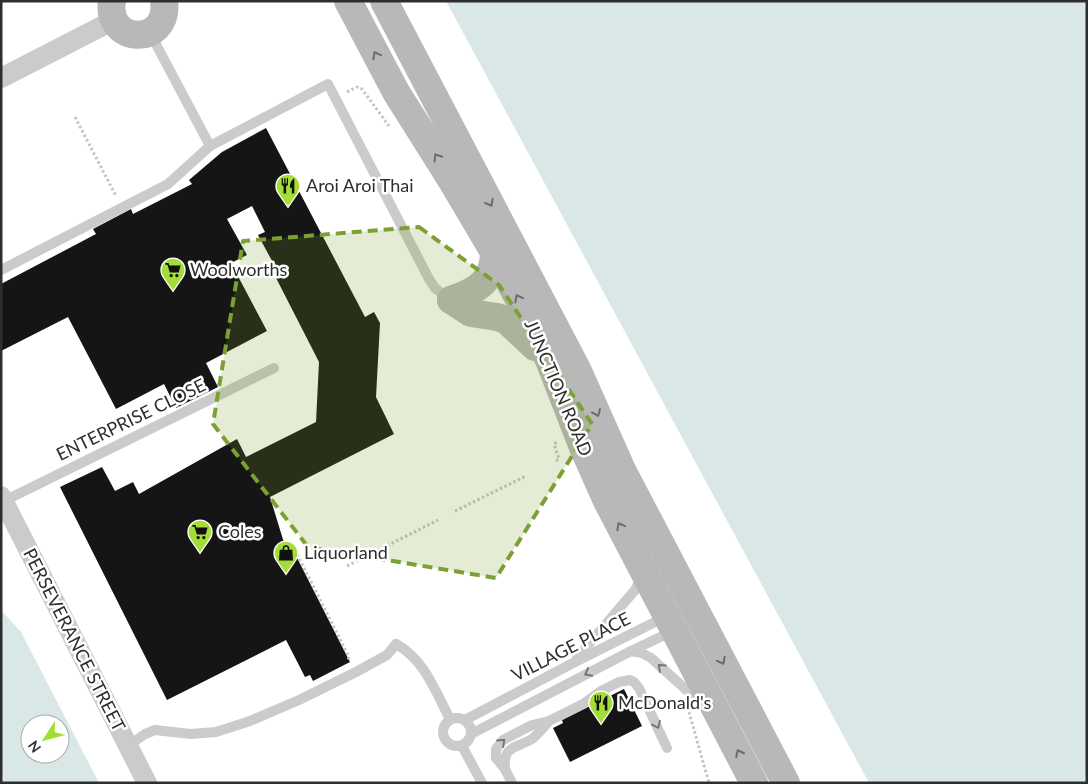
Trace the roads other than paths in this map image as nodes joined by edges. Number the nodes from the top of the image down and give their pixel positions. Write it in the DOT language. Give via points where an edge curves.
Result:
graph roads {
  1 [pos="384,1"];
  2 [pos="347,7"];
  3 [pos="113,11"];
  4 [pos="166,13"];
  5 [pos="1,78"];
  6 [pos="210,146"];
  7 [pos="494,252"];
  8 [pos="1,270"];
  9 [pos="451,300"];
  10 [pos="549,360"];
  11 [pos="274,368"];
  12 [pos="2,499"];
  13 [pos="10,533"];
  14 [pos="643,569"];
  15 [pos="683,616"];
  16 [pos="631,651"];
  17 [pos="573,663"];
  18 [pos="450,719"];
  19 [pos="465,720"];
  20 [pos="723,723"];
  21 [pos="472,734"];
  22 [pos="128,746"];
  23 [pos="462,746"];
  24 [pos="667,748"];
  25 [pos="147,783"];
  26 [pos="482,783"];
  27 [pos="512,783"];
  28 [pos="754,783"];
  29 [pos="786,783"];
  1 -- 15 [label="main road, JUNCTION ROAD, one-way" via="577,369"];
  7 -- 2 [label="main road, JUNCTION ROAD, one-way"];
  3 -- 4 [label="main road" via="123,31 137,35"];
  3 -- 5 [label="street"];
  4 -- 6 [label="lane"];
  6 -- 8 [label="lane" via="168,184"];
  6 -- 9 [label="lane" via="328,84 429,279"];
  7 -- 9 [label="main road" via="492,268 484,283 471,293"];
  10 -- 7 [label="main road, JUNCTION ROAD, one-way"];
  9 -- 10 [label="main road" via="471,313 506,320"];
  14 -- 10 [label="main road, JUNCTION ROAD, one-way" via="607,501"];
  11 -- 12 [label="lane, ENTERPRISE CLOSE"];
  12 -- 13 [label="street, PERSEVERANCE STREET"];
  13 -- 22 [label="street, PERSEVERANCE STREET"];
  14 -- 15 [label="main road, JUNCTION ROAD"];
  14 -- 17 [label="lane" via="635,590"];
  15 -- 16 [label="lane, VILLAGE PLACE"];
  15 -- 17 [label="lane, VILLAGE PLACE"];
  15 -- 20 [label="main road, JUNCTION ROAD"];
  15 -- 29 [label="main road, JUNCTION ROAD, one-way"];
  20 -- 16 [label="lane, one-way" via="651,658"];
  16 -- 21 [label="lane, VILLAGE PLACE, one-way"];
  17 -- 19 [label="lane, VILLAGE PLACE"];
  18 -- 19 [label="lane"];
  18 -- 22 [label="lane" via="421,664 396,644 387,655 364,668 250,721 216,732 191,734 155,730"];
  18 -- 23 [label="lane" via="443,728 444,738 451,746"];
  19 -- 21 [label="lane"];
  28 -- 20 [label="main road, JUNCTION ROAD, one-way"];
  21 -- 23 [label="lane"];
  22 -- 25 [label="street, PERSEVERANCE STREET"];
  23 -- 26 [label="lane"];
  27 -- 24 [label="lane, one-way" via="496,758 500,742 583,704 619,682 630,680 639,688"];
}
